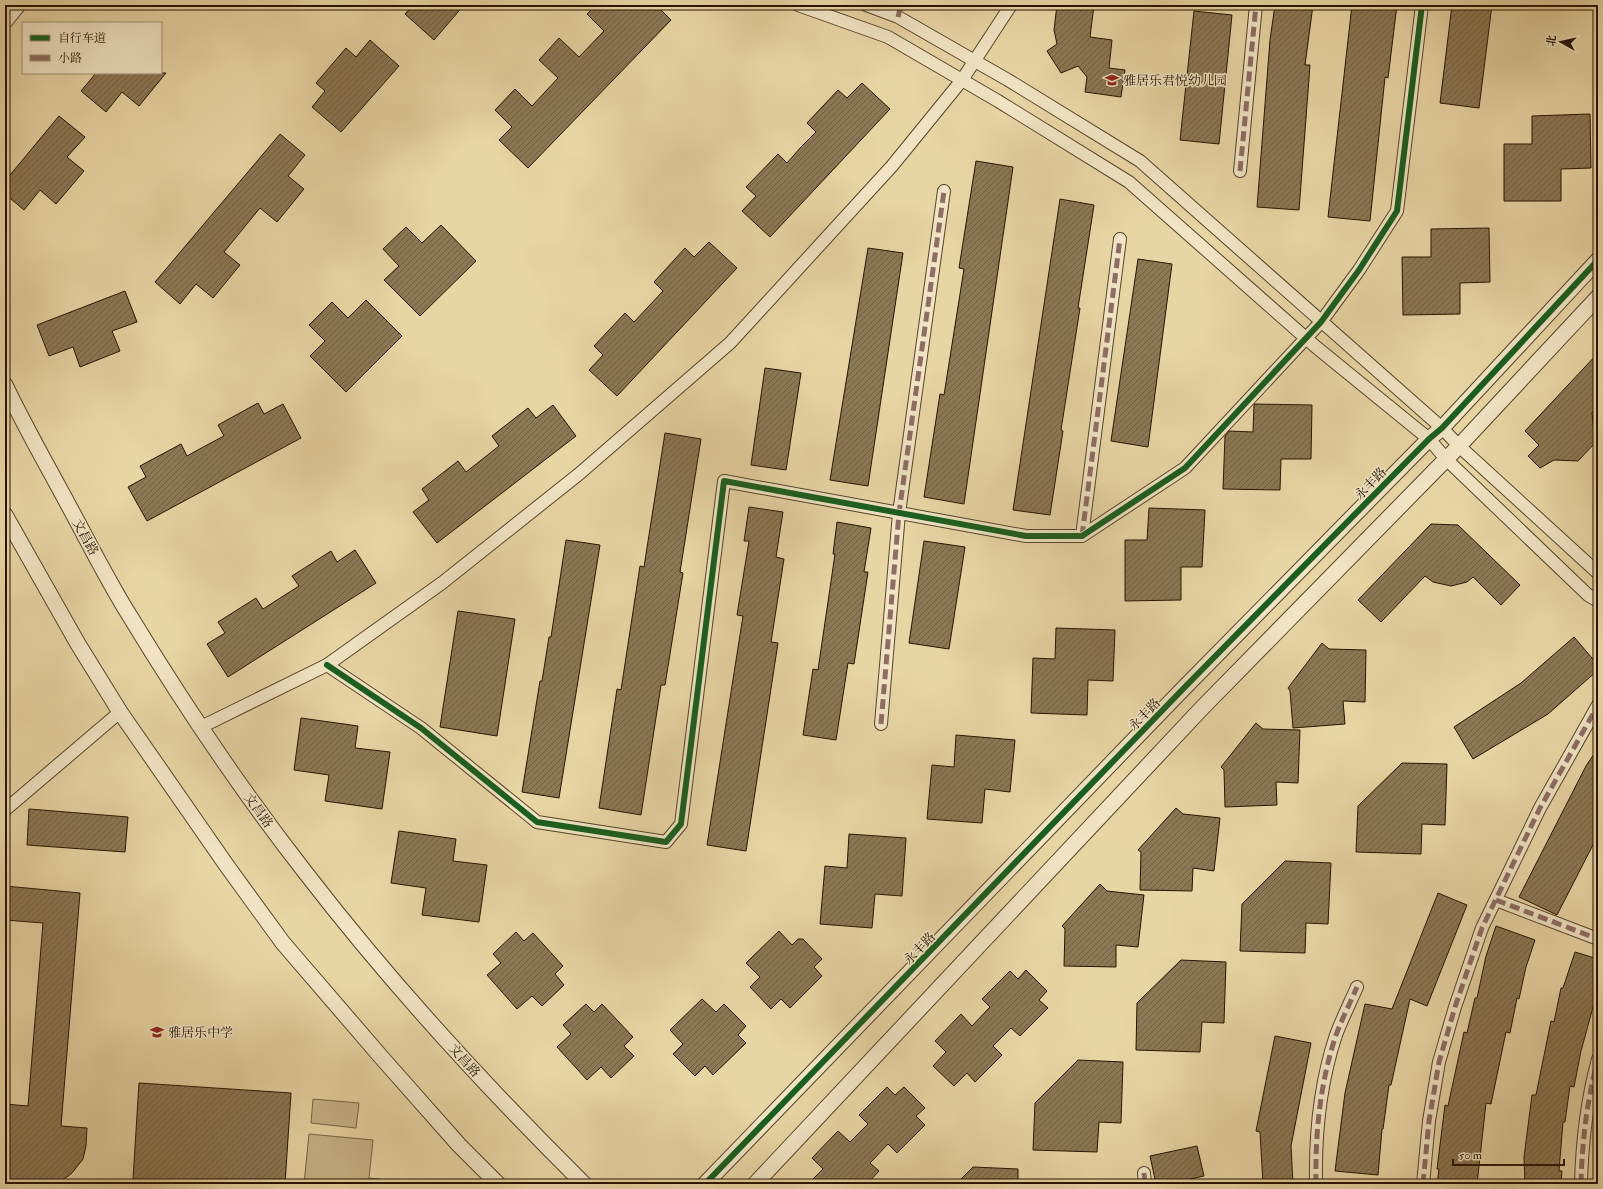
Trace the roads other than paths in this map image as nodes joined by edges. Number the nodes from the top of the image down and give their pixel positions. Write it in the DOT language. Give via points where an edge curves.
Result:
graph roads {
  1 [pos="18,5"];
  2 [pos="798,5"];
  3 [pos="866,5"];
  4 [pos="1011,5"];
  5 [pos="1256,5"];
  6 [pos="1422,5"];
  7 [pos="900,11"];
  8 [pos="5,21"];
  9 [pos="974,60"];
  10 [pos="962,80"];
  11 [pos="1240,171"];
  12 [pos="944,190"];
  13 [pos="1120,239"];
  14 [pos="1598,260"];
  15 [pos="1598,297"];
  16 [pos="1320,322"];
  17 [pos="1306,338"];
  18 [pos="5,385"];
  19 [pos="1442,428"];
  20 [pos="1429,439"];
  21 [pos="1459,446"];
  22 [pos="1446,459"];
  23 [pos="899,513"];
  24 [pos="5,515"];
  25 [pos="1082,536"];
  26 [pos="1598,573"];
  27 [pos="1598,601"];
  28 [pos="327,665"];
  29 [pos="1598,705"];
  30 [pos="120,712"];
  31 [pos="881,724"];
  32 [pos="201,727"];
  33 [pos="5,810"];
  34 [pos="1496,900"];
  35 [pos="1598,939"];
  36 [pos="1357,987"];
  37 [pos="1598,1058"];
  38 [pos="584,1183"];
  39 [pos="498,1184"];
  40 [pos="705,1184"];
  41 [pos="755,1184"];
  42 [pos="1316,1184"];
  43 [pos="1423,1184"];
  44 [pos="1582,1184"];
  1 -- 8 [label="street"];
  2 -- 10 [label="street" via="888,37"];
  3 -- 7 [label="street"];
  4 -- 9 [label="street"];
  5 -- 11 [label="street"];
  6 -- 16 [label="street" via="1397,210 1359,270"];
  7 -- 9 [label="street"];
  9 -- 10 [label="street"];
  9 -- 16 [label="street" via="1140,161"];
  10 -- 17 [label="street" via="1129,182"];
  10 -- 28 [label="street" via="892,166 730,343 580,474 442,583"];
  12 -- 23 [label="street"];
  13 -- 25 [label="street"];
  14 -- 19 [label="street, 永丰路"];
  15 -- 21 [label="street"];
  16 -- 17 [label="street"];
  16 -- 19 [label="street"];
  17 -- 20 [label="street"];
  17 -- 25 [label="street" via="1185,468"];
  18 -- 32 [label="street, 文昌路" via="126,611"];
  19 -- 20 [label="street, 永丰路"];
  19 -- 21 [label="street"];
  20 -- 22 [label="street"];
  20 -- 40 [label="street, 永丰路" via="1182,690"];
  21 -- 22 [label="street"];
  21 -- 26 [label="street"];
  22 -- 27 [label="street"];
  22 -- 41 [label="street" via="1202,708"];
  23 -- 25 [label="street" via="1026,536"];
  23 -- 28 [label="street" via="724,481 681,824 666,842 537,822 421,728"];
  23 -- 31 [label="street"];
  24 -- 30 [label="street"];
  28 -- 32 [label="street"];
  29 -- 34 [label="street" via="1540,808"];
  30 -- 33 [label="street"];
  30 -- 39 [label="street" via="283,943 459,1145"];
  32 -- 38 [label="street, 文昌路" via="244,791 305,873 362,942 510,1108"];
  34 -- 35 [label="street"];
  34 -- 43 [label="street" via="1480,935 1455,1007 1440,1062 1429,1121"];
  36 -- 42 [label="street" via="1336,1035 1319,1102"];
  37 -- 44 [label="street" via="1589,1091 1582,1146"];
}
